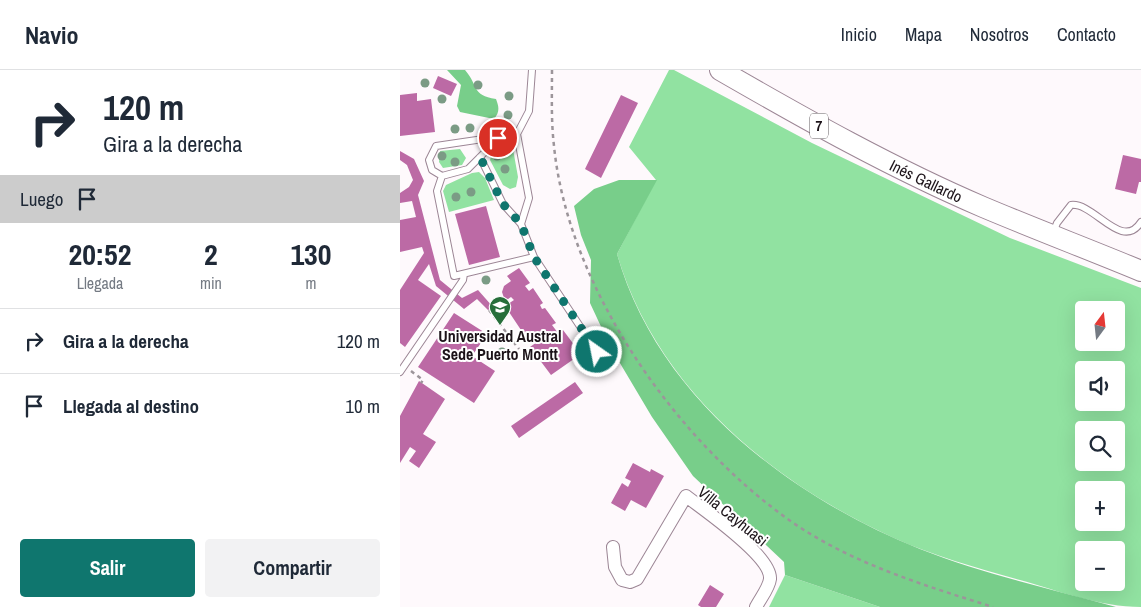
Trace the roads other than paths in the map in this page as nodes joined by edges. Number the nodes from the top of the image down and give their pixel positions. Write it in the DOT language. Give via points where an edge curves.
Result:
graph roads {
  1 [pos="532,70"];
  2 [pos="720,70"];
  3 [pos="517,134"];
  4 [pos="498,138"];
  5 [pos="480,157"];
  6 [pos="442,176"];
  7 [pos="1141,222"];
  8 [pos="521,224"];
  9 [pos="1052,235"];
  10 [pos="534,257"];
  11 [pos="1141,270"];
  12 [pos="464,274"];
  13 [pos="597,352"];
  14 [pos="400,372"];
  15 [pos="613,547"];
  16 [pos="756,607"];
  1 -- 3 [label="lane" via="530,112"];
  2 -- 9 [label="highway, Inés Gallardo / 7" via="814,124 904,170"];
  3 -- 4 [label="lane"];
  3 -- 8 [label="lane" via="529,198"];
  4 -- 5 [label="lane"];
  4 -- 6 [label="lane" via="436,146 429,160 432,170"];
  5 -- 6 [label="lane" via="468,169"];
  5 -- 8 [label="lane" via="503,204"];
  6 -- 12 [label="lane" via="436,191 454,276"];
  7 -- 9 [label="lane" via="1135,229 1123,231 1082,206 1071,205"];
  8 -- 10 [label="lane"];
  9 -- 11 [label="highway, Inés Gallardo / 7"];
  10 -- 12 [label="lane"];
  10 -- 13 [label="lane"];
  12 -- 14 [label="lane"];
  15 -- 16 [label="street, Villa Cayhuasi" via="615,567 622,580 630,582 637,578 686,496 756,553 768,570 770,580"];
}
